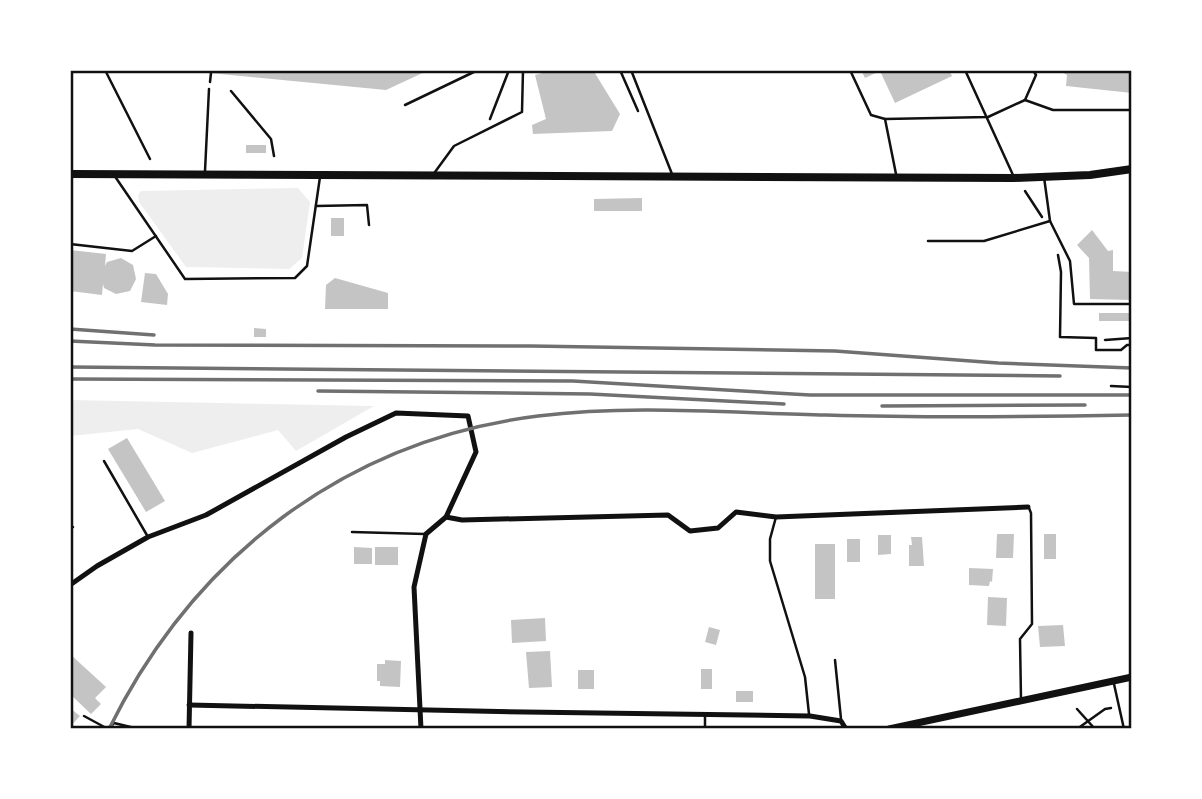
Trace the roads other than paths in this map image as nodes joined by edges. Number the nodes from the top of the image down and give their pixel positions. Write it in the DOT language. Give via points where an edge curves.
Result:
graph roads {
  1 [pos="478,70"];
  2 [pos="523,70"];
  3 [pos="631,70"];
  4 [pos="850,70"];
  5 [pos="965,70"];
  6 [pos="1033,70"];
  7 [pos="209,89"];
  8 [pos="1025,100"];
  9 [pos="405,105"];
  10 [pos="1132,110"];
  11 [pos="988,117"];
  12 [pos="884,119"];
  13 [pos="1132,169"];
  14 [pos="70,174"];
  15 [pos="114,175"];
  16 [pos="205,175"];
  17 [pos="321,175"];
  18 [pos="433,175"];
  19 [pos="674,177"];
  20 [pos="1044,177"];
  21 [pos="896,178"];
  22 [pos="1014,178"];
  23 [pos="316,206"];
  24 [pos="1048,222"];
  25 [pos="369,225"];
  26 [pos="156,236"];
  27 [pos="928,241"];
  28 [pos="70,244"];
  29 [pos="1132,304"];
  30 [pos="104,461"];
  31 [pos="1028,508"];
  32 [pos="446,517"];
  33 [pos="776,517"];
  34 [pos="352,532"];
  35 [pos="426,534"];
  36 [pos="148,537"];
  37 [pos="70,585"];
  38 [pos="191,632"];
  39 [pos="835,660"];
  40 [pos="1132,677"];
  41 [pos="1113,681"];
  42 [pos="1021,700"];
  43 [pos="189,705"];
  44 [pos="422,710"];
  45 [pos="705,714"];
  46 [pos="810,716"];
  47 [pos="841,721"];
  48 [pos="908,727"];
  49 [pos="189,729"];
  50 [pos="421,729"];
  51 [pos="705,729"];
  52 [pos="846,729"];
  53 [pos="888,729"];
  54 [pos="1124,729"];
  1 -- 9 [label="lane"];
  2 -- 18 [label="lane" via="522,112 454,146"];
  3 -- 19 [label="lane"];
  4 -- 12 [label="lane" via="871,115"];
  5 -- 11 [label="lane"];
  6 -- 8 [label="lane" via="1036,75"];
  7 -- 16 [label="lane"];
  8 -- 10 [label="lane" via="1053,110"];
  8 -- 11 [label="lane"];
  11 -- 12 [label="lane"];
  11 -- 22 [label="lane"];
  12 -- 21 [label="lane"];
  13 -- 20 [label="main road"];
  14 -- 15 [label="main road"];
  15 -- 16 [label="main road"];
  15 -- 26 [label="lane"];
  16 -- 17 [label="main road"];
  17 -- 18 [label="main road"];
  17 -- 23 [label="lane"];
  18 -- 19 [label="main road"];
  19 -- 21 [label="main road"];
  20 -- 22 [label="main road"];
  20 -- 24 [label="lane"];
  21 -- 22 [label="main road"];
  23 -- 25 [label="lane" via="367,205"];
  23 -- 26 [label="lane" via="307,266 295,278 185,279"];
  24 -- 27 [label="lane" via="984,241"];
  24 -- 29 [label="lane" via="1070,261 1074,304"];
  26 -- 28 [label="lane" via="132,251"];
  30 -- 36 [label="lane"];
  31 -- 33 [label="street"];
  31 -- 42 [label="lane" via="1032,624 1020,639"];
  32 -- 33 [label="street" via="668,515 690,531 718,528 736,512"];
  32 -- 35 [label="street"];
  32 -- 36 [label="street" via="476,452 468,416 396,414 206,515"];
  33 -- 46 [label="lane" via="770,561 805,677"];
  34 -- 35 [label="lane"];
  35 -- 44 [label="street" via="414,587"];
  36 -- 37 [label="street"];
  38 -- 43 [label="street"];
  39 -- 47 [label="lane"];
  40 -- 41 [label="street"];
  41 -- 42 [label="street"];
  41 -- 54 [label="lane"];
  42 -- 48 [label="street"];
  43 -- 44 [label="street"];
  43 -- 49 [label="street"];
  44 -- 45 [label="street"];
  44 -- 50 [label="street"];
  45 -- 46 [label="street"];
  45 -- 51 [label="lane"];
  46 -- 47 [label="street"];
  47 -- 52 [label="street"];
  48 -- 53 [label="street"];
}
